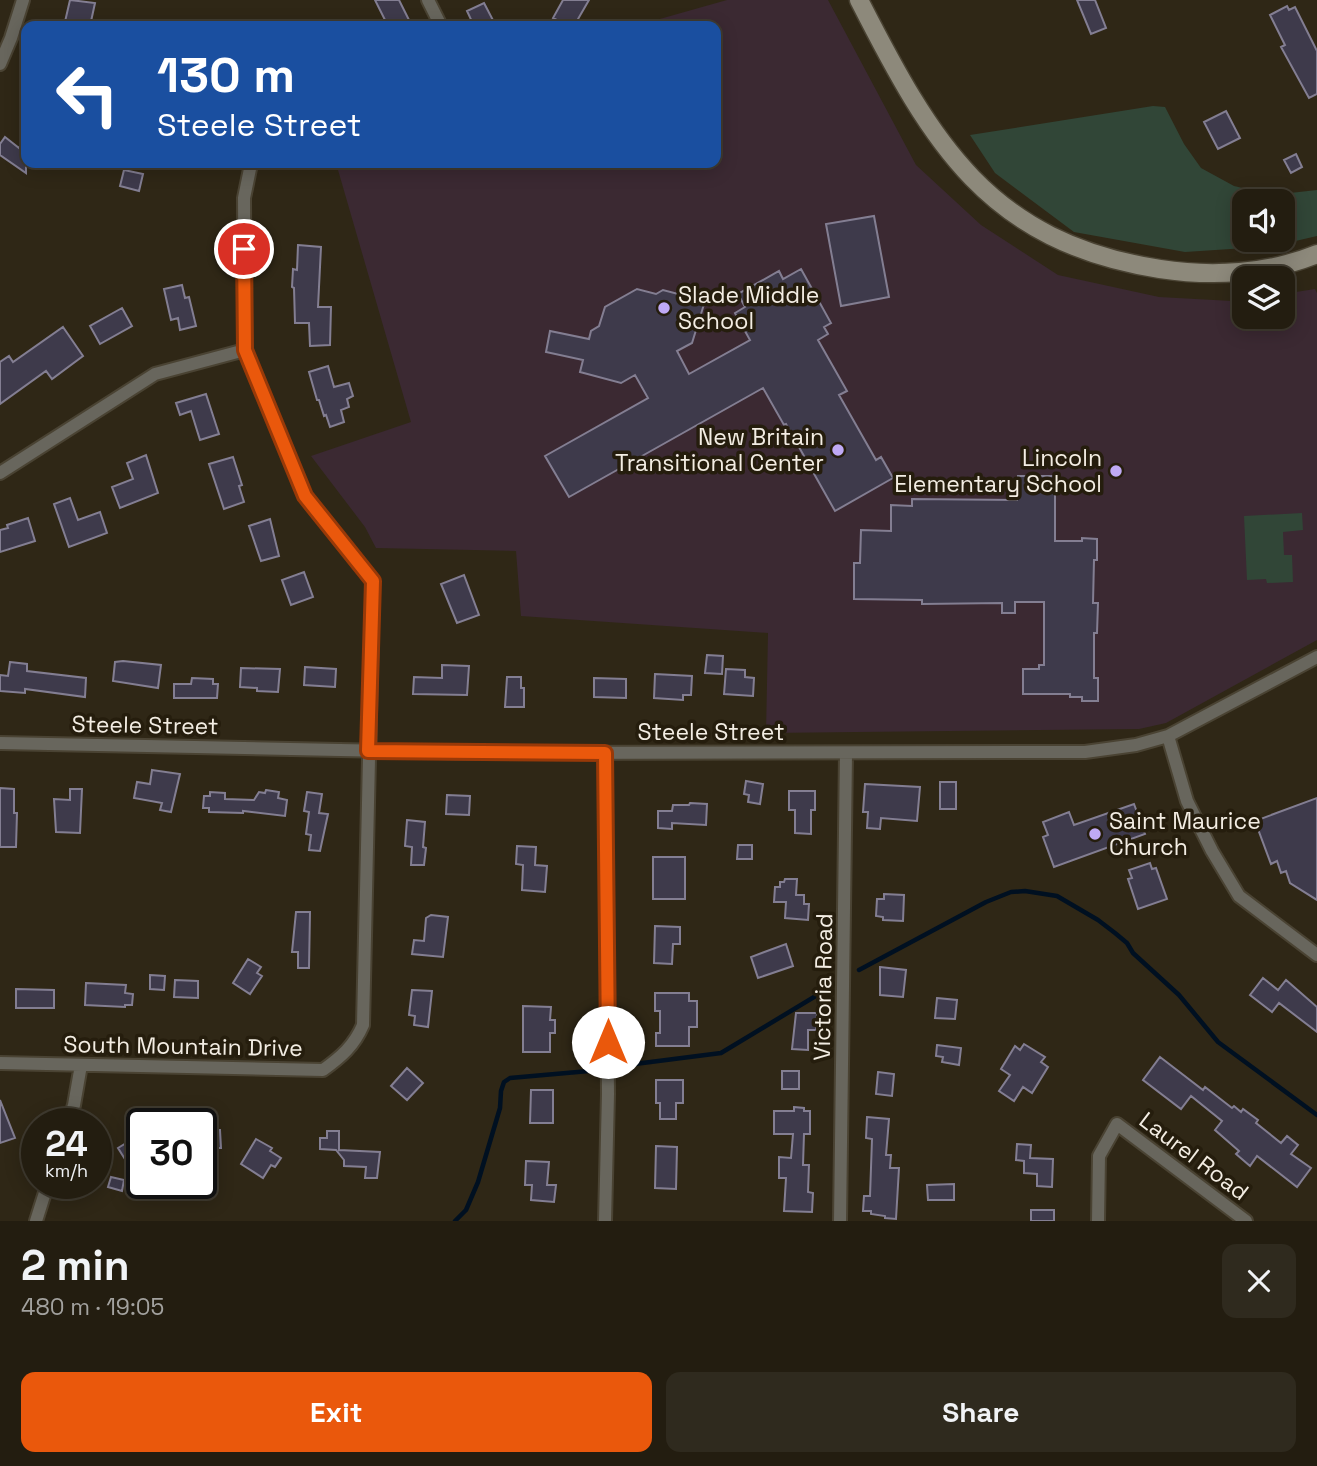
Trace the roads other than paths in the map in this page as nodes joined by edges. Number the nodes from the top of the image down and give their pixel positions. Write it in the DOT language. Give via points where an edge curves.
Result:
graph roads {
  1 [pos="23,0"];
  2 [pos="428,0"];
  3 [pos="859,0"];
  4 [pos="438,21"];
  5 [pos="0,64"];
  6 [pos="250,168"];
  7 [pos="1317,254"];
  8 [pos="245,350"];
  9 [pos="0,472"];
  10 [pos="1317,657"];
  11 [pos="1168,736"];
  12 [pos="0,743"];
  13 [pos="368,751"];
  14 [pos="605,753"];
  15 [pos="846,753"];
  16 [pos="1317,955"];
  17 [pos="0,1063"];
  18 [pos="80,1065"];
  19 [pos="73,1108"];
  20 [pos="43,1199"];
  21 [pos="36,1221"];
  22 [pos="605,1221"];
  23 [pos="840,1221"];
  24 [pos="1098,1221"];
  25 [pos="1246,1221"];
  1 -- 5 [label="street"];
  2 -- 4 [label="street"];
  3 -- 7 [label="street" via="948,153 998,202 1057,240 1121,263 1200,272 1266,269"];
  6 -- 8 [label="street" via="244,198"];
  8 -- 9 [label="street" via="155,374"];
  8 -- 13 [label="street, South Mountain Drive" via="305,496 373,581"];
  10 -- 11 [label="street, Steele Street"];
  11 -- 15 [label="street, Steele Street" via="1086,752"];
  11 -- 16 [label="street" via="1187,801 1239,895"];
  12 -- 13 [label="street, Steele Street"];
  13 -- 14 [label="street, Steele Street"];
  13 -- 18 [label="street, South Mountain Drive" via="363,1025 356,1041 323,1070"];
  14 -- 15 [label="street, Steele Street"];
  14 -- 22 [label="street"];
  15 -- 23 [label="street, Victoria Road"];
  17 -- 18 [label="street, South Mountain Drive"];
  18 -- 19 [label="street"];
  20 -- 21 [label="street"];
  24 -- 25 [label="street, Laurel Road" via="1099,1156 1117,1124"];
}
